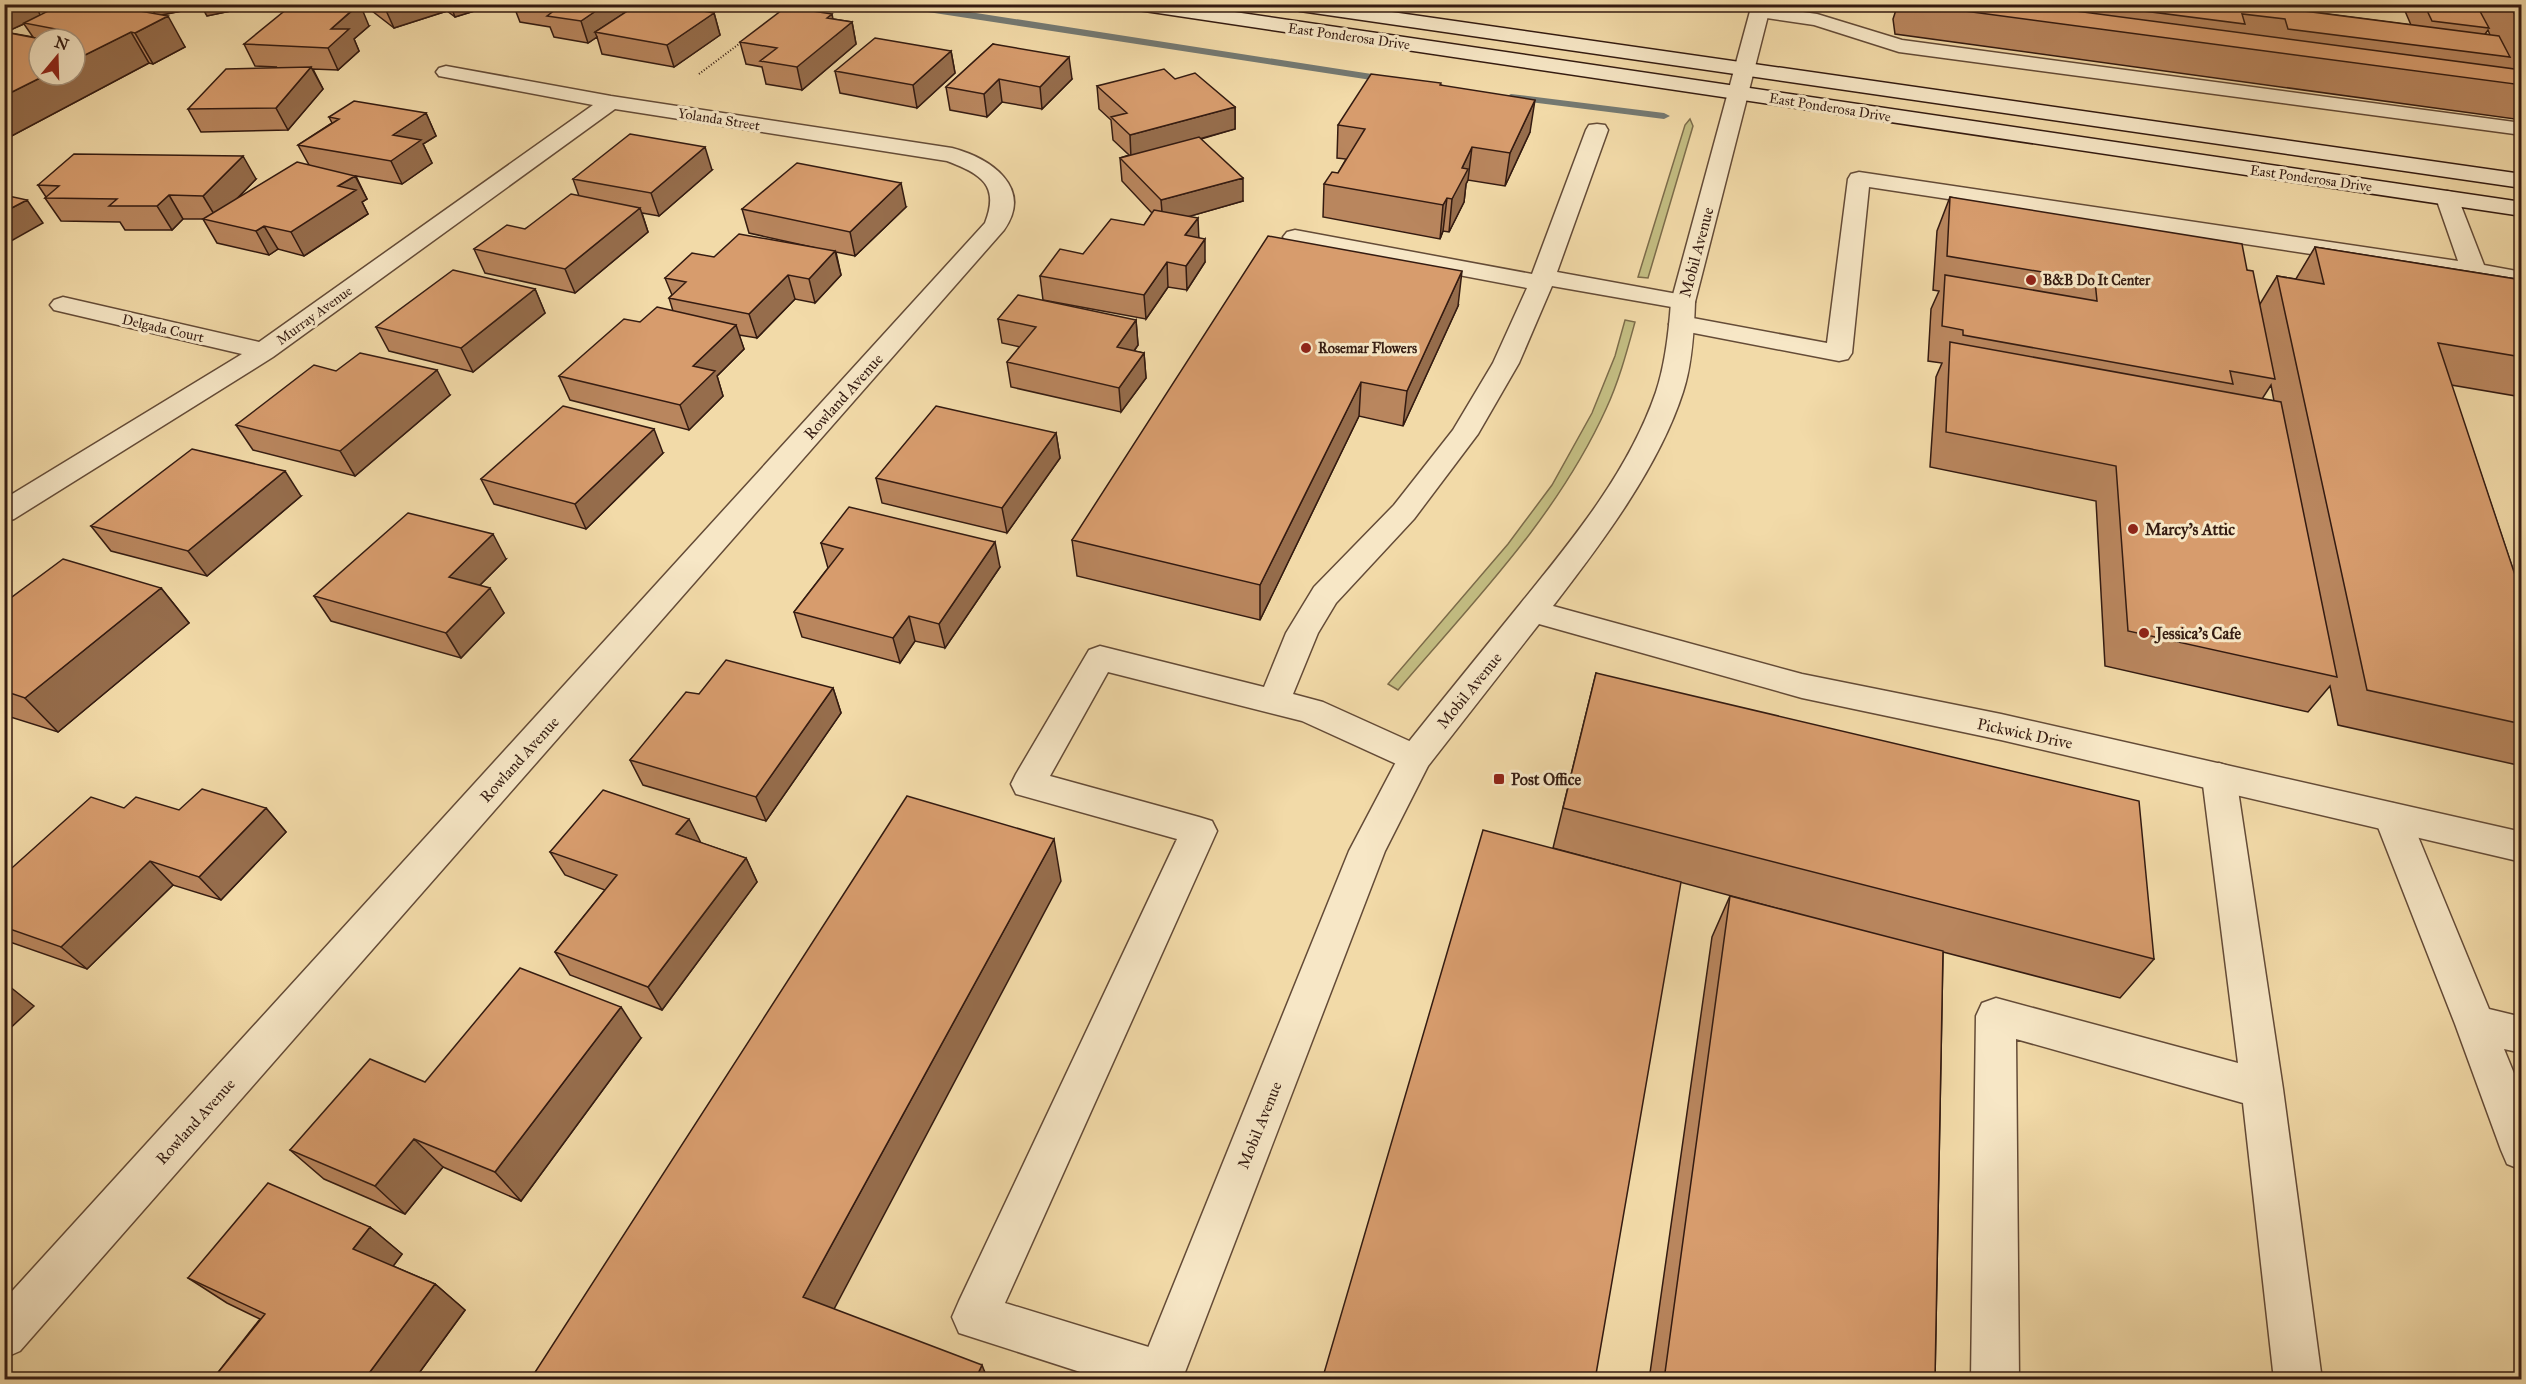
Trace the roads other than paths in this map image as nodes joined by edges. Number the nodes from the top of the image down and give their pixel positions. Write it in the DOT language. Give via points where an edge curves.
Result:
graph roads {
  1 [pos="1138,4"];
  2 [pos="1296,4"];
  3 [pos="1761,8"];
  4 [pos="1745,69"];
  5 [pos="446,72"];
  6 [pos="1738,93"];
  7 [pos="611,102"];
  8 [pos="2522,129"];
  9 [pos="1598,130"];
  10 [pos="989,174"];
  11 [pos="2522,181"];
  12 [pos="2447,198"];
  13 [pos="2522,209"];
  14 [pos="1295,237"];
  15 [pos="2474,271"];
  16 [pos="2522,279"];
  17 [pos="1541,280"];
  18 [pos="63,305"];
  19 [pos="1682,313"];
  20 [pos="264,351"];
  21 [pos="4,512"];
  22 [pos="1532,611"];
  23 [pos="1274,701"];
  24 [pos="1414,758"];
  25 [pos="2219,777"];
  26 [pos="2392,817"];
  27 [pos="2522,847"];
  28 [pos="2475,1024"];
  29 [pos="2522,1035"];
  30 [pos="2262,1089"];
  31 [pos="2522,1150"];
  32 [pos="4,1335"];
  33 [pos="1160,1376"];
  34 [pos="1995,1380"];
  35 [pos="2298,1380"];
  1 -- 6 [label="street, East Ponderosa Drive"];
  2 -- 4 [label="street, East Ponderosa Drive"];
  3 -- 4 [label="street, Mobil Avenue"];
  3 -- 8 [label="street" via="1817,20 1899,46"];
  4 -- 6 [label="street, Mobil Avenue"];
  4 -- 11 [label="street, East Ponderosa Drive"];
  5 -- 7 [label="street, Yolanda Street"];
  6 -- 12 [label="street, East Ponderosa Drive"];
  6 -- 19 [label="street, Mobil Avenue"];
  7 -- 10 [label="street, Yolanda Street" via="952,155"];
  7 -- 20 [label="street, Murray Avenue"];
  9 -- 17 [label="street"];
  10 -- 32 [label="street, Rowland Avenue" via="999,185 1003,204 996,225"];
  12 -- 13 [label="street, East Ponderosa Drive"];
  12 -- 15 [label="street"];
  14 -- 17 [label="street"];
  15 -- 16 [label="street"];
  15 -- 19 [label="street" via="1859,179 1839,352"];
  17 -- 19 [label="street"];
  17 -- 23 [label="street" via="1502,370 1475,416 1424,488 1324,596"];
  18 -- 20 [label="street, Delgada Court"];
  19 -- 22 [label="street, Mobil Avenue" via="1670,391 1647,446 1598,524"];
  20 -- 21 [label="street, Murray Avenue"];
  22 -- 24 [label="street, Mobil Avenue"];
  22 -- 25 [label="street, Pickwick Drive" via="1802,686"];
  23 -- 24 [label="street" via="1311,711"];
  23 -- 33 [label="street" via="1100,658 1028,784 1199,831 975,1317"];
  24 -- 33 [label="street, Mobil Avenue" via="1367,851"];
  25 -- 26 [label="street, Pickwick Drive"];
  25 -- 30 [label="street"];
  26 -- 27 [label="street, Pickwick Drive"];
  26 -- 28 [label="street"];
  28 -- 29 [label="street"];
  28 -- 31 [label="street"];
  30 -- 34 [label="street" via="1996,1016"];
  30 -- 35 [label="street"];
}
